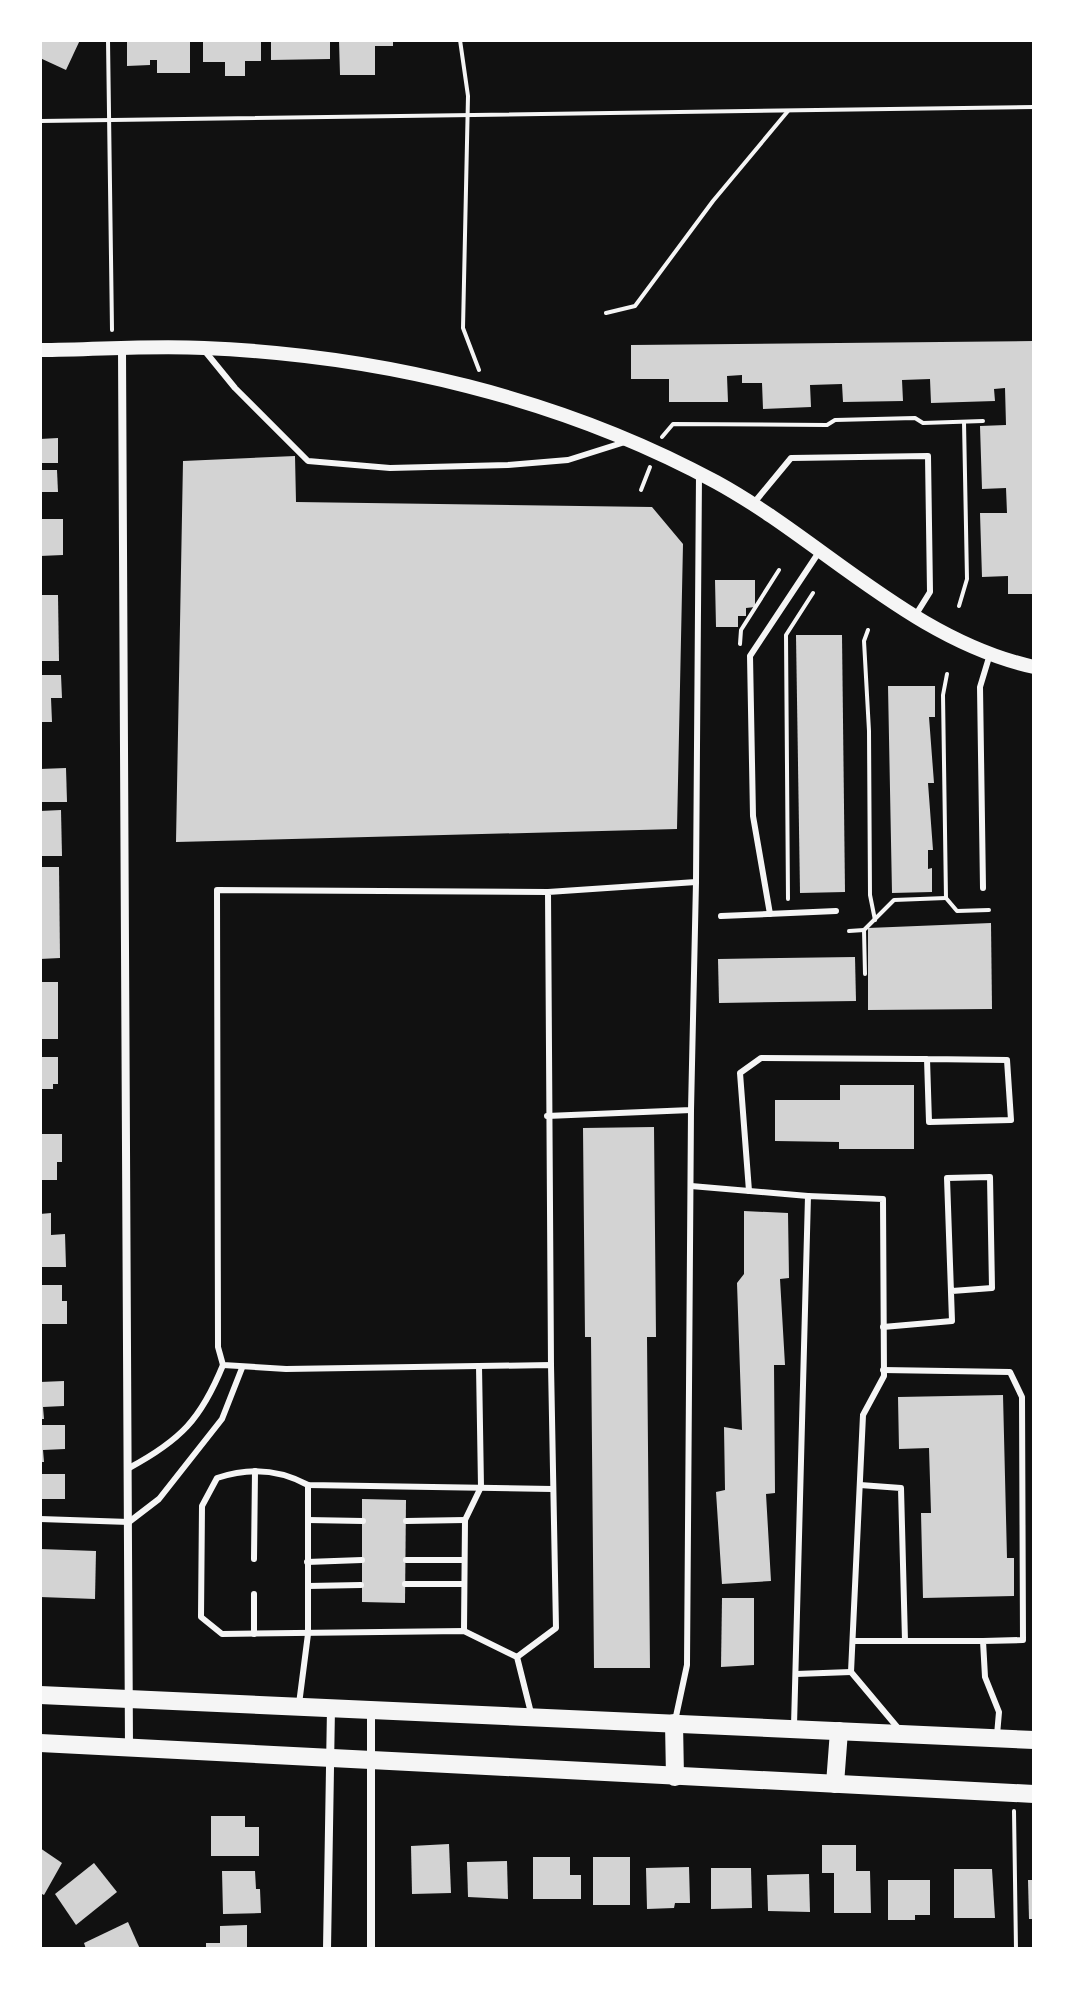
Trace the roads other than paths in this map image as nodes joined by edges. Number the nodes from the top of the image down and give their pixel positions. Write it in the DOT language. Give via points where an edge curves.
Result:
graph roads {
  1 [pos="202,347"];
  2 [pos="40,350"];
  3 [pos="117,350"];
  4 [pos="626,441"];
  5 [pos="699,475"];
  6 [pos="751,506"];
  7 [pos="819,552"];
  8 [pos="915,616"];
  9 [pos="990,654"];
  10 [pos="1034,667"];
  11 [pos="696,882"];
  12 [pos="983,888"];
  13 [pos="548,892"];
  14 [pos="836,911"];
  15 [pos="770,914"];
  16 [pos="721,916"];
  17 [pos="927,1059"];
  18 [pos="691,1110"];
  19 [pos="547,1116"];
  20 [pos="691,1186"];
  21 [pos="749,1191"];
  22 [pos="808,1196"];
  23 [pos="952,1291"];
  24 [pos="883,1327"];
  25 [pos="223,1365"];
  26 [pos="551,1365"];
  27 [pos="479,1366"];
  28 [pos="242,1368"];
  29 [pos="883,1370"];
  30 [pos="129,1468"];
  31 [pos="255,1471"];
  32 [pos="308,1485"];
  33 [pos="860,1485"];
  34 [pos="481,1487"];
  35 [pos="552,1489"];
  36 [pos="40,1519"];
  37 [pos="308,1520"];
  38 [pos="465,1520"];
  39 [pos="363,1521"];
  40 [pos="406,1521"];
  41 [pos="129,1522"];
  42 [pos="254,1559"];
  43 [pos="362,1560"];
  44 [pos="406,1560"];
  45 [pos="463,1560"];
  46 [pos="307,1562"];
  47 [pos="405,1584"];
  48 [pos="463,1584"];
  49 [pos="361,1585"];
  50 [pos="308,1586"];
  51 [pos="254,1594"];
  52 [pos="464,1631"];
  53 [pos="254,1634"];
  54 [pos="308,1634"];
  55 [pos="853,1641"];
  56 [pos="905,1641"];
  57 [pos="983,1641"];
  58 [pos="517,1657"];
  59 [pos="851,1672"];
  60 [pos="796,1674"];
  61 [pos="40,1695"];
  62 [pos="132,1700"];
  63 [pos="299,1706"];
  64 [pos="331,1707"];
  65 [pos="371,1709"];
  66 [pos="531,1716"];
  67 [pos="674,1723"];
  68 [pos="794,1729"];
  69 [pos="839,1731"];
  70 [pos="902,1734"];
  71 [pos="997,1738"];
  72 [pos="1034,1740"];
  73 [pos="40,1743"];
  74 [pos="129,1747"];
  75 [pos="330,1760"];
  76 [pos="370,1762"];
  77 [pos="675,1777"];
  78 [pos="835,1784"];
  79 [pos="1034,1794"];
  80 [pos="327,1949"];
  81 [pos="371,1949"];
  1 -- 3 [label="street"];
  1 -- 4 [label="street" via="390,368 493,394"];
  1 -- 4 [label="lane" via="308,461 390,468 508,465 568,460"];
  2 -- 3 [label="street"];
  3 -- 30 [label="street"];
  4 -- 5 [label="street"];
  5 -- 6 [label="street"];
  5 -- 11 [label="lane"];
  6 -- 7 [label="street"];
  6 -- 8 [label="lane" via="791,458 928,456 930,592"];
  7 -- 8 [label="street"];
  7 -- 15 [label="lane" via="750,656 753,816"];
  8 -- 9 [label="street"];
  9 -- 10 [label="street"];
  9 -- 12 [label="lane" via="980,687"];
  11 -- 13 [label="lane"];
  11 -- 18 [label="lane"];
  13 -- 19 [label="lane"];
  13 -- 25 [label="lane" via="217,890 218,1347"];
  14 -- 15 [label="lane"];
  15 -- 16 [label="lane"];
  17 -- 17 [label="lane" via="1007,1060 1011,1120 929,1122"];
  17 -- 21 [label="lane" via="761,1058 740,1073"];
  18 -- 19 [label="lane"];
  18 -- 20 [label="lane"];
  19 -- 26 [label="lane"];
  20 -- 21 [label="lane"];
  20 -- 67 [label="lane" via="687,1665"];
  21 -- 22 [label="lane"];
  22 -- 24 [label="lane" via="883,1199"];
  22 -- 60 [label="lane"];
  23 -- 23 [label="lane" via="947,1178 990,1177 992,1288"];
  23 -- 24 [label="lane" via="952,1321"];
  24 -- 29 [label="lane"];
  25 -- 28 [label="lane"];
  25 -- 30 [label="lane" via="201,1412 183,1433"];
  26 -- 27 [label="lane"];
  26 -- 35 [label="lane"];
  27 -- 28 [label="lane"];
  27 -- 34 [label="lane"];
  28 -- 41 [label="lane" via="222,1419 159,1499"];
  29 -- 33 [label="lane" via="863,1415"];
  29 -- 57 [label="lane" via="1010,1372 1022,1397 1023,1640"];
  30 -- 41 [label="street"];
  31 -- 32 [label="lane" via="285,1473"];
  31 -- 42 [label="lane"];
  31 -- 53 [label="lane" via="217,1478 202,1506 201,1522 201,1617 222,1634"];
  32 -- 34 [label="lane"];
  32 -- 37 [label="lane"];
  33 -- 55 [label="lane"];
  33 -- 56 [label="lane" via="901,1488"];
  34 -- 35 [label="lane"];
  34 -- 38 [label="lane"];
  35 -- 58 [label="lane" via="556,1628"];
  36 -- 41 [label="lane"];
  37 -- 39 [label="lane"];
  37 -- 46 [label="lane"];
  38 -- 40 [label="lane"];
  38 -- 45 [label="lane"];
  41 -- 62 [label="street"];
  43 -- 46 [label="lane"];
  44 -- 45 [label="lane"];
  45 -- 48 [label="lane"];
  46 -- 50 [label="lane"];
  47 -- 48 [label="lane"];
  48 -- 52 [label="lane"];
  49 -- 50 [label="lane"];
  50 -- 54 [label="lane"];
  51 -- 53 [label="lane"];
  52 -- 54 [label="lane"];
  52 -- 58 [label="lane"];
  53 -- 54 [label="lane"];
  54 -- 63 [label="lane"];
  55 -- 56 [label="lane"];
  55 -- 59 [label="lane"];
  56 -- 57 [label="lane"];
  57 -- 71 [label="lane" via="985,1677 999,1712"];
  58 -- 66 [label="lane"];
  59 -- 60 [label="lane"];
  59 -- 70 [label="lane"];
  60 -- 68 [label="lane"];
  61 -- 62 [label="main road"];
  62 -- 63 [label="main road"];
  62 -- 74 [label="street"];
  63 -- 64 [label="main road"];
  64 -- 65 [label="main road"];
  64 -- 75 [label="street"];
  65 -- 66 [label="main road"];
  65 -- 76 [label="street"];
  66 -- 67 [label="main road"];
  67 -- 68 [label="main road"];
  67 -- 77 [label="main road"];
  68 -- 69 [label="main road"];
  69 -- 70 [label="main road"];
  69 -- 78 [label="main road"];
  70 -- 71 [label="main road"];
  71 -- 72 [label="main road"];
  73 -- 74 [label="main road"];
  74 -- 75 [label="main road"];
  75 -- 76 [label="main road"];
  75 -- 80 [label="street"];
  76 -- 77 [label="main road"];
  76 -- 81 [label="street"];
  77 -- 78 [label="main road"];
  78 -- 79 [label="main road"];
}
